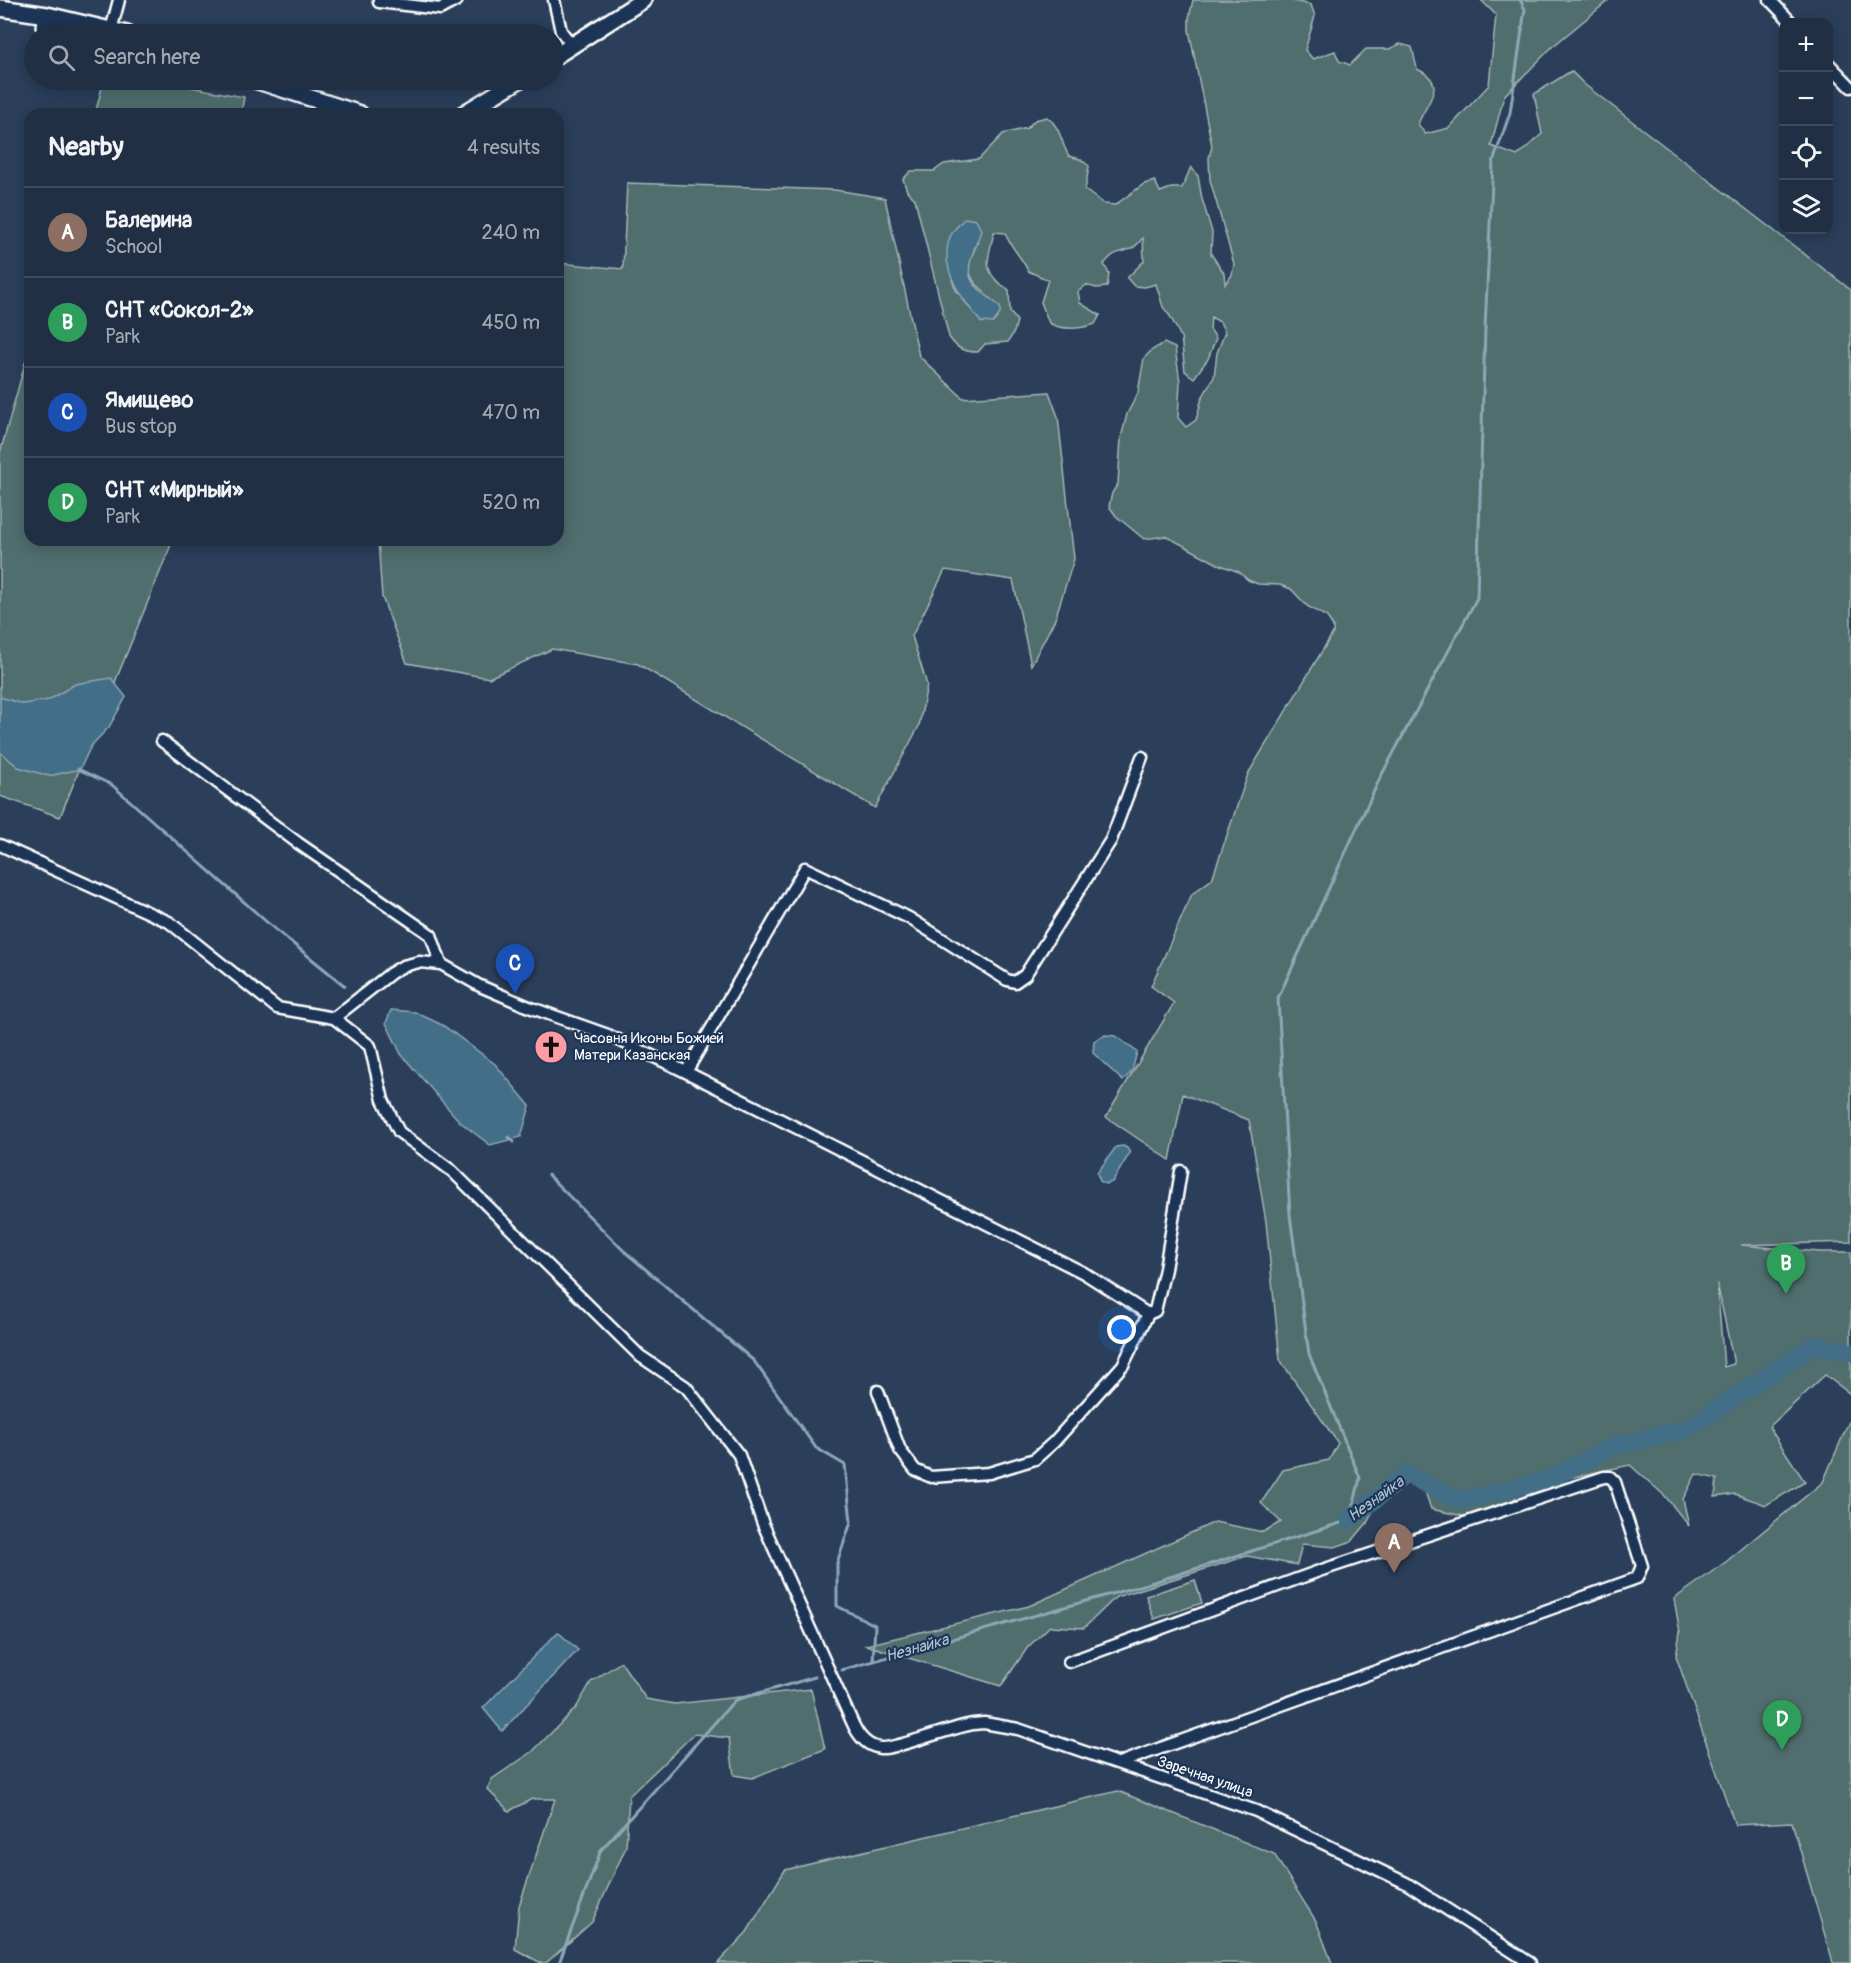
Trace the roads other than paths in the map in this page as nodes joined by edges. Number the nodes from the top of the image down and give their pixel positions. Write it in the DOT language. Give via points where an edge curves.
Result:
graph roads {
  1 [pos="119,0"];
  2 [pos="379,0"];
  3 [pos="457,0"];
  4 [pos="554,0"];
  5 [pos="643,0"];
  6 [pos="1770,0"];
  7 [pos="0,8"];
  8 [pos="0,18"];
  9 [pos="1787,18"];
  10 [pos="31,24"];
  11 [pos="80,24"];
  12 [pos="112,24"];
  13 [pos="559,24"];
  14 [pos="564,35"];
  15 [pos="572,45"];
  16 [pos="564,50"];
  17 [pos="1833,68"];
  18 [pos="1851,87"];
  19 [pos="286,90"];
  20 [pos="503,90"];
  21 [pos="341,108"];
  22 [pos="473,108"];
  23 [pos="162,741"];
  24 [pos="1142,757"];
  25 [pos="0,845"];
  26 [pos="441,964"];
  27 [pos="334,1018"];
  28 [pos="686,1072"];
  29 [pos="1181,1171"];
  30 [pos="1148,1314"];
  31 [pos="878,1391"];
  32 [pos="1069,1662"];
  33 [pos="1119,1763"];
  34 [pos="1530,1963"];
  1 -- 12 [label="street"];
  2 -- 3 [label="street" via="440,9"];
  4 -- 13 [label="street"];
  5 -- 15 [label="main road"];
  6 -- 9 [label="street"];
  7 -- 11 [label="main road"];
  8 -- 10 [label="main road"];
  14 -- 15 [label="street"];
  15 -- 16 [label="main road"];
  17 -- 18 [label="street"];
  19 -- 21 [label="main road"];
  20 -- 22 [label="main road"];
  23 -- 26 [label="street" via="298,843 431,935"];
  24 -- 28 [label="street" via="1111,840 1025,975 1015,982 909,918 805,868"];
  25 -- 27 [label="street" via="169,922 277,1008"];
  26 -- 27 [label="street" via="419,962 403,966"];
  26 -- 28 [label="street" via="480,986 608,1035"];
  27 -- 33 [label="street, Заречная улица" via="370,1046 383,1100 399,1132 452,1171 640,1356 686,1387 739,1455 763,1524 853,1724 869,1744 885,1748 984,1723 1018,1729"];
  28 -- 30 [label="street" via="1084,1273"];
  29 -- 30 [label="street" via="1165,1269 1155,1311"];
  30 -- 31 [label="street" via="1123,1365 1054,1442 1035,1459 989,1473 931,1477 915,1470 900,1450"];
  32 -- 33 [label="street" via="1341,1563 1604,1477 1615,1482 1642,1566 1636,1578"];
  33 -- 34 [label="street, Заречная улица" via="1256,1810 1406,1883"];
}
